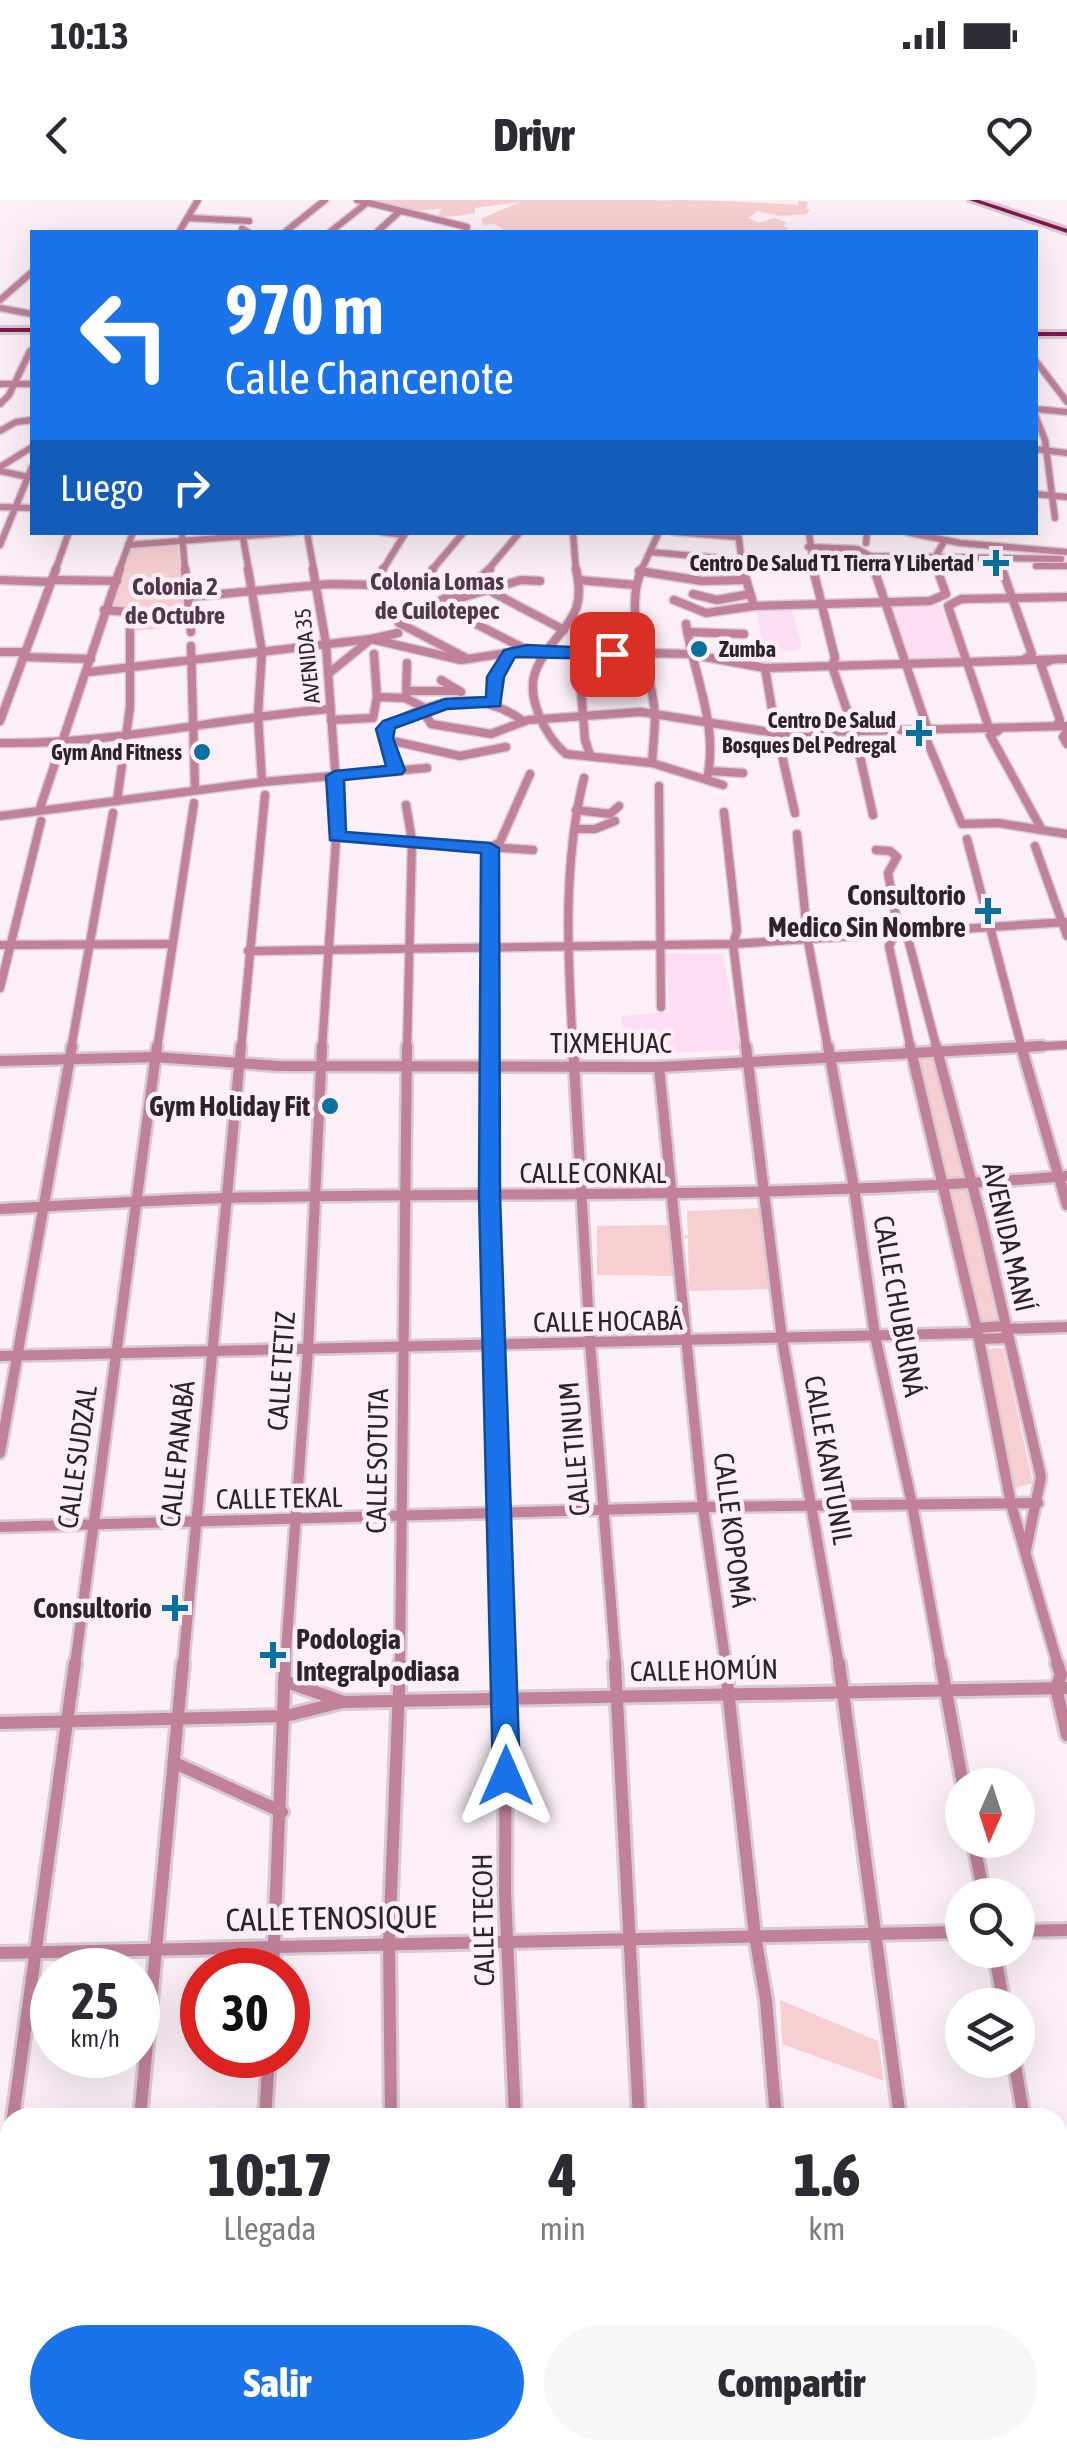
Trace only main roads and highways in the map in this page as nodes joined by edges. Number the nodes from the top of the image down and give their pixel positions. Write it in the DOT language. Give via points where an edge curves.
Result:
graph roads {
  1 [pos="972,200"];
  2 [pos="1067,231"];
  3 [pos="0,330"];
  4 [pos="30,330"];
  5 [pos="1038,334"];
  6 [pos="1067,336"];
  1 -- 2 [label="main road"];
  3 -- 4 [label="main road"];
  5 -- 6 [label="main road"];
}
